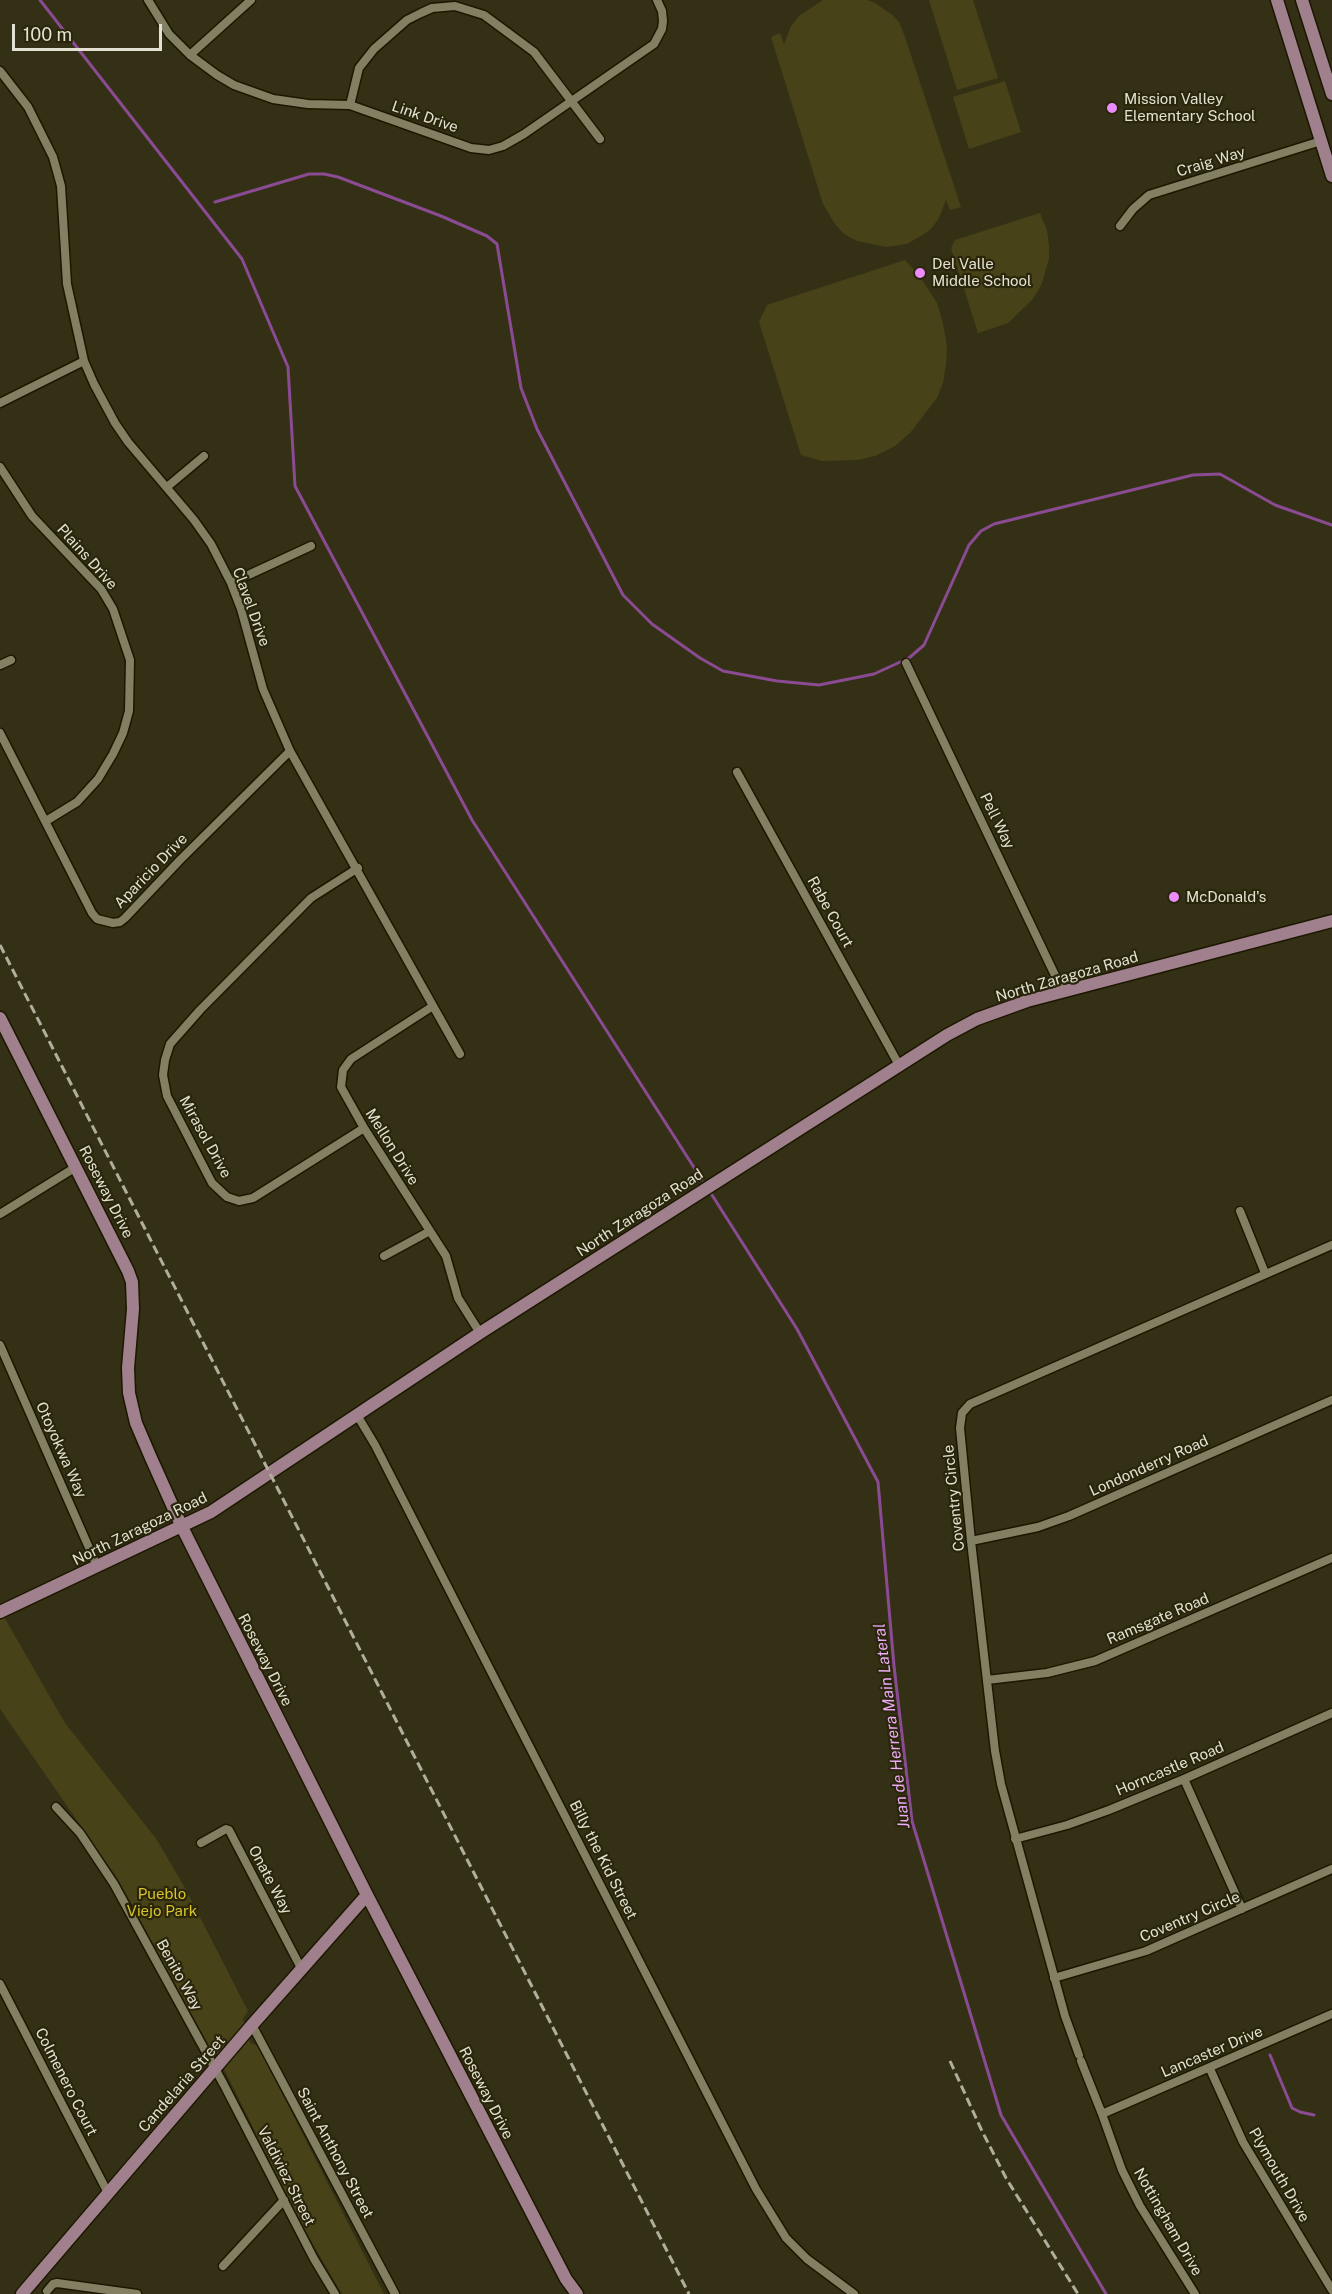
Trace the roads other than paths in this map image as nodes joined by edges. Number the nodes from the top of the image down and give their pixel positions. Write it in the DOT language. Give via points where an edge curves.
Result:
graph roads {
  1 [pos="148,0"];
  2 [pos="251,0"];
  3 [pos="657,0"];
  4 [pos="1277,0"];
  5 [pos="1302,0"];
  6 [pos="190,55"];
  7 [pos="0,71"];
  8 [pos="1332,94"];
  9 [pos="572,102"];
  10 [pos="350,105"];
  11 [pos="600,139"];
  12 [pos="1321,141"];
  13 [pos="1332,176"];
  14 [pos="1120,226"];
  15 [pos="84,361"];
  16 [pos="0,403"];
  17 [pos="204,456"];
  18 [pos="0,467"];
  19 [pos="167,488"];
  20 [pos="311,546"];
  21 [pos="231,583"];
  22 [pos="11,660"];
  23 [pos="906,663"];
  24 [pos="0,665"];
  25 [pos="0,733"];
  26 [pos="290,751"];
  27 [pos="737,772"];
  28 [pos="46,821"];
  29 [pos="358,868"];
  30 [pos="1332,921"];
  31 [pos="1063,992"];
  32 [pos="433,1006"];
  33 [pos="1,1022"];
  34 [pos="460,1054"];
  35 [pos="899,1065"];
  36 [pos="364,1128"];
  37 [pos="76,1167"];
  38 [pos="1240,1211"];
  39 [pos="0,1214"];
  40 [pos="430,1231"];
  41 [pos="1332,1245"];
  42 [pos="384,1256"];
  43 [pos="1265,1273"];
  44 [pos="480,1333"];
  45 [pos="0,1346"];
  46 [pos="1332,1400"];
  47 [pos="357,1415"];
  48 [pos="182,1527"];
  49 [pos="971,1541"];
  50 [pos="1332,1558"];
  51 [pos="97,1566"];
  52 [pos="0,1612"];
  53 [pos="987,1680"];
  54 [pos="1332,1713"];
  55 [pos="1184,1779"];
  56 [pos="56,1807"];
  57 [pos="1016,1839"];
  58 [pos="201,1843"];
  59 [pos="1332,1869"];
  60 [pos="367,1895"];
  61 [pos="1242,1909"];
  62 [pos="302,1970"];
  63 [pos="1054,1978"];
  64 [pos="0,1984"];
  65 [pos="1332,2014"];
  66 [pos="1065,2016"];
  67 [pos="252,2025"];
  68 [pos="215,2069"];
  69 [pos="1210,2069"];
  70 [pos="1102,2114"];
  71 [pos="108,2193"];
  72 [pos="284,2200"];
  73 [pos="224,2266"];
  74 [pos="33,2282"];
  75 [pos="1332,2290"];
  76 [pos="49,2293"];
  77 [pos="22,2294"];
  78 [pos="137,2294"];
  79 [pos="335,2294"];
  80 [pos="394,2294"];
  81 [pos="577,2294"];
  82 [pos="854,2294"];
  83 [pos="1195,2294"];
  1 -- 6 [label="street, Link Drive" via="169,34"];
  2 -- 6 [label="street"];
  3 -- 9 [label="street, Link Drive" via="663,21 654,44"];
  4 -- 12 [label="street"];
  5 -- 8 [label="street"];
  6 -- 10 [label="street, Link Drive" via="252,93 308,104"];
  7 -- 15 [label="street, Clavel Drive" via="28,107 53,157 61,186 68,284"];
  9 -- 10 [label="street, Link Drive" via="503,146 489,150 471,148"];
  9 -- 10 [label="street" via="534,52 484,15 455,6 432,9 407,20 374,49 359,68"];
  9 -- 11 [label="street"];
  12 -- 13 [label="street"];
  12 -- 14 [label="street, Craig Way" via="1149,195"];
  15 -- 16 [label="street"];
  15 -- 19 [label="street, Clavel Drive" via="115,423"];
  17 -- 19 [label="street"];
  18 -- 28 [label="street, Plains Drive" via="32,516 100,589 113,609 130,660 129,711 113,754 77,802"];
  19 -- 21 [label="street, Clavel Drive" via="211,544"];
  20 -- 21 [label="street"];
  21 -- 26 [label="street, Clavel Drive" via="263,689"];
  22 -- 24 [label="street"];
  23 -- 31 [label="street, Pell Way"];
  25 -- 28 [label="street, Aparicio Drive"];
  26 -- 28 [label="street, Aparicio Drive" via="120,922 102,922 93,913"];
  26 -- 29 [label="street, Clavel Drive"];
  27 -- 35 [label="street, Rabe Court"];
  29 -- 32 [label="street, Clavel Drive"];
  29 -- 36 [label="street, Mirasol Drive" via="311,898 200,1010 170,1044 163,1075 167,1096 212,1183 238,1201 253,1198"];
  30 -- 31 [label="street, North Zaragoza Road"];
  31 -- 35 [label="street, North Zaragoza Road" via="978,1020"];
  32 -- 34 [label="street, Clavel Drive"];
  32 -- 36 [label="street, Mellon Drive" via="355,1055 343,1070 344,1095"];
  33 -- 37 [label="street, Roseway Drive"];
  35 -- 44 [label="street, North Zaragoza Road"];
  36 -- 40 [label="street, Mellon Drive"];
  37 -- 39 [label="street"];
  37 -- 48 [label="street, Roseway Drive" via="132,1282 128,1368 132,1409"];
  38 -- 43 [label="street"];
  40 -- 42 [label="street"];
  40 -- 44 [label="street, Mellon Drive" via="446,1256 461,1305"];
  41 -- 43 [label="street, Coventry Circle"];
  43 -- 49 [label="street, Coventry Circle" via="967,1406 960,1428"];
  44 -- 47 [label="street, North Zaragoza Road"];
  45 -- 51 [label="street, Otoyokwa Way"];
  46 -- 49 [label="street, Londonderry Road" via="1069,1516"];
  47 -- 48 [label="street, North Zaragoza Road"];
  47 -- 82 [label="street, Billy the Kid Street" via="756,2190 786,2238"];
  48 -- 51 [label="street, North Zaragoza Road"];
  48 -- 60 [label="street, Roseway Drive"];
  49 -- 53 [label="street, Coventry Circle"];
  50 -- 53 [label="street, Ramsgate Road" via="1095,1661 1047,1673"];
  51 -- 52 [label="street, North Zaragoza Road"];
  53 -- 57 [label="street, Coventry Circle" via="997,1762"];
  54 -- 55 [label="street, Horncastle Road"];
  55 -- 57 [label="street, Horncastle Road" via="1067,1825"];
  55 -- 61 [label="street"];
  56 -- 68 [label="street, Benito Way" via="80,1833 114,1884"];
  57 -- 63 [label="street, Coventry Circle"];
  58 -- 62 [label="street, Onate Way" via="229,1830"];
  59 -- 61 [label="street, Coventry Circle"];
  60 -- 62 [label="street, Candelaria Street"];
  60 -- 81 [label="street, Roseway Drive"];
  61 -- 63 [label="street, Coventry Circle" via="1146,1951"];
  62 -- 67 [label="street, Candelaria Street"];
  63 -- 66 [label="street, Coventry Circle"];
  64 -- 71 [label="street, Colmenero Court"];
  65 -- 69 [label="street, Lancaster Drive"];
  66 -- 70 [label="street, Nottingham Drive"];
  67 -- 68 [label="street, Candelaria Street"];
  67 -- 80 [label="street, Saint Anthony Street"];
  68 -- 71 [label="street, Candelaria Street"];
  68 -- 72 [label="street, Valdiviez Street"];
  69 -- 70 [label="street, Lancaster Drive"];
  69 -- 75 [label="street, Plymouth Drive" via="1243,2142"];
  70 -- 83 [label="street, Nottingham Drive" via="1136,2197"];
  71 -- 74 [label="street, Candelaria Street"];
  72 -- 73 [label="street"];
  72 -- 79 [label="street, Valdiviez Street"];
  74 -- 76 [label="street"];
  74 -- 77 [label="street, Candelaria Street"];
  76 -- 78 [label="street" via="57,2283"];
}
